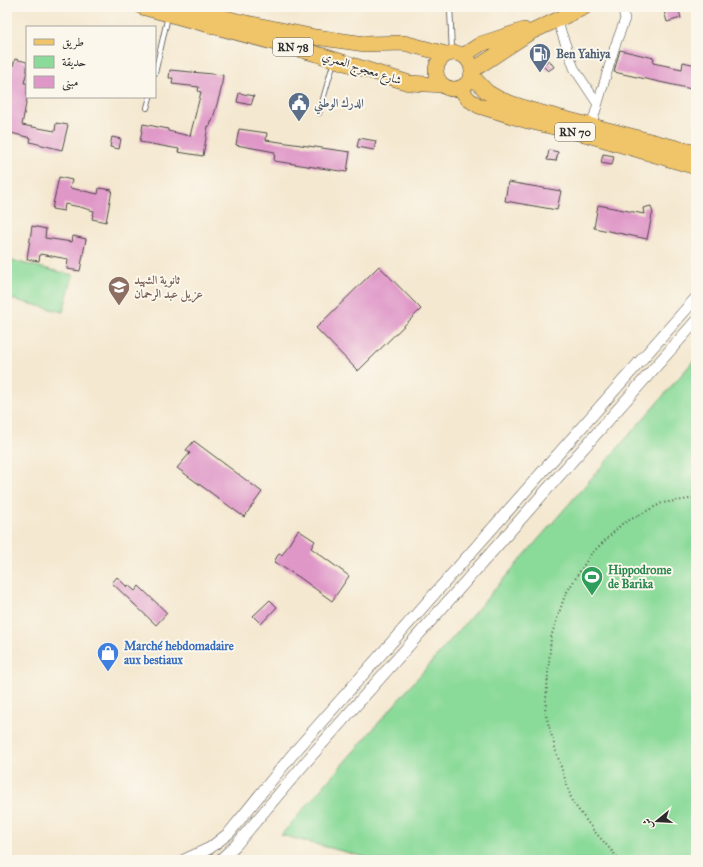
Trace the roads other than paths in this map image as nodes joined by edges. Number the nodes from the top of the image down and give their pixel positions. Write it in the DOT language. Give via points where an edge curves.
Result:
graph roads {
  1 [pos="142,7"];
  2 [pos="185,7"];
  3 [pos="450,7"];
  4 [pos="622,7"];
  5 [pos="580,8"];
  6 [pos="168,14"];
  7 [pos="557,20"];
  8 [pos="454,54"];
  9 [pos="334,59"];
  10 [pos="156,68"];
  11 [pos="472,73"];
  12 [pos="443,85"];
  13 [pos="460,88"];
  14 [pos="150,98"];
  15 [pos="597,103"];
  16 [pos="147,108"];
  17 [pos="319,113"];
  18 [pos="589,130"];
  19 [pos="696,153"];
  20 [pos="696,167"];
  21 [pos="696,298"];
  22 [pos="696,321"];
  23 [pos="184,860"];
  24 [pos="220,860"];
  1 -- 6 [label="main road, شارع معجوج العمري / RN 78"];
  2 -- 8 [label="main road, شارع معجوج العمري / RN 78" via="315,37 365,44 404,43"];
  3 -- 8 [label="lane"];
  4 -- 15 [label="street" via="625,19"];
  5 -- 7 [label="main road"];
  6 -- 9 [label="main road, شارع معجوج العمري / RN 78"];
  6 -- 10 [label="lane"];
  7 -- 8 [label="main road"];
  7 -- 11 [label="main road" via="529,33"];
  7 -- 15 [label="street" via="574,68"];
  8 -- 11 [label="main road" via="469,59"];
  8 -- 12 [label="main road" via="441,57 438,62 436,75"];
  9 -- 12 [label="main road, شارع معجوج العمري / RN 78" via="409,83"];
  9 -- 17 [label="lane"];
  11 -- 13 [label="main road" via="465,86"];
  11 -- 18 [label="main road, RN 70" via="487,92 499,99"];
  12 -- 13 [label="main road" via="454,89"];
  13 -- 18 [label="main road, RN 70" via="468,99 479,106 528,121"];
  14 -- 16 [label="lane"];
  15 -- 18 [label="street"];
  18 -- 19 [label="main road, RN 70"];
  18 -- 20 [label="main road, RN 70"];
  21 -- 23 [label="street" via="292,755 228,833 210,848"];
  22 -- 24 [label="street" via="310,757 236,845"];
}
